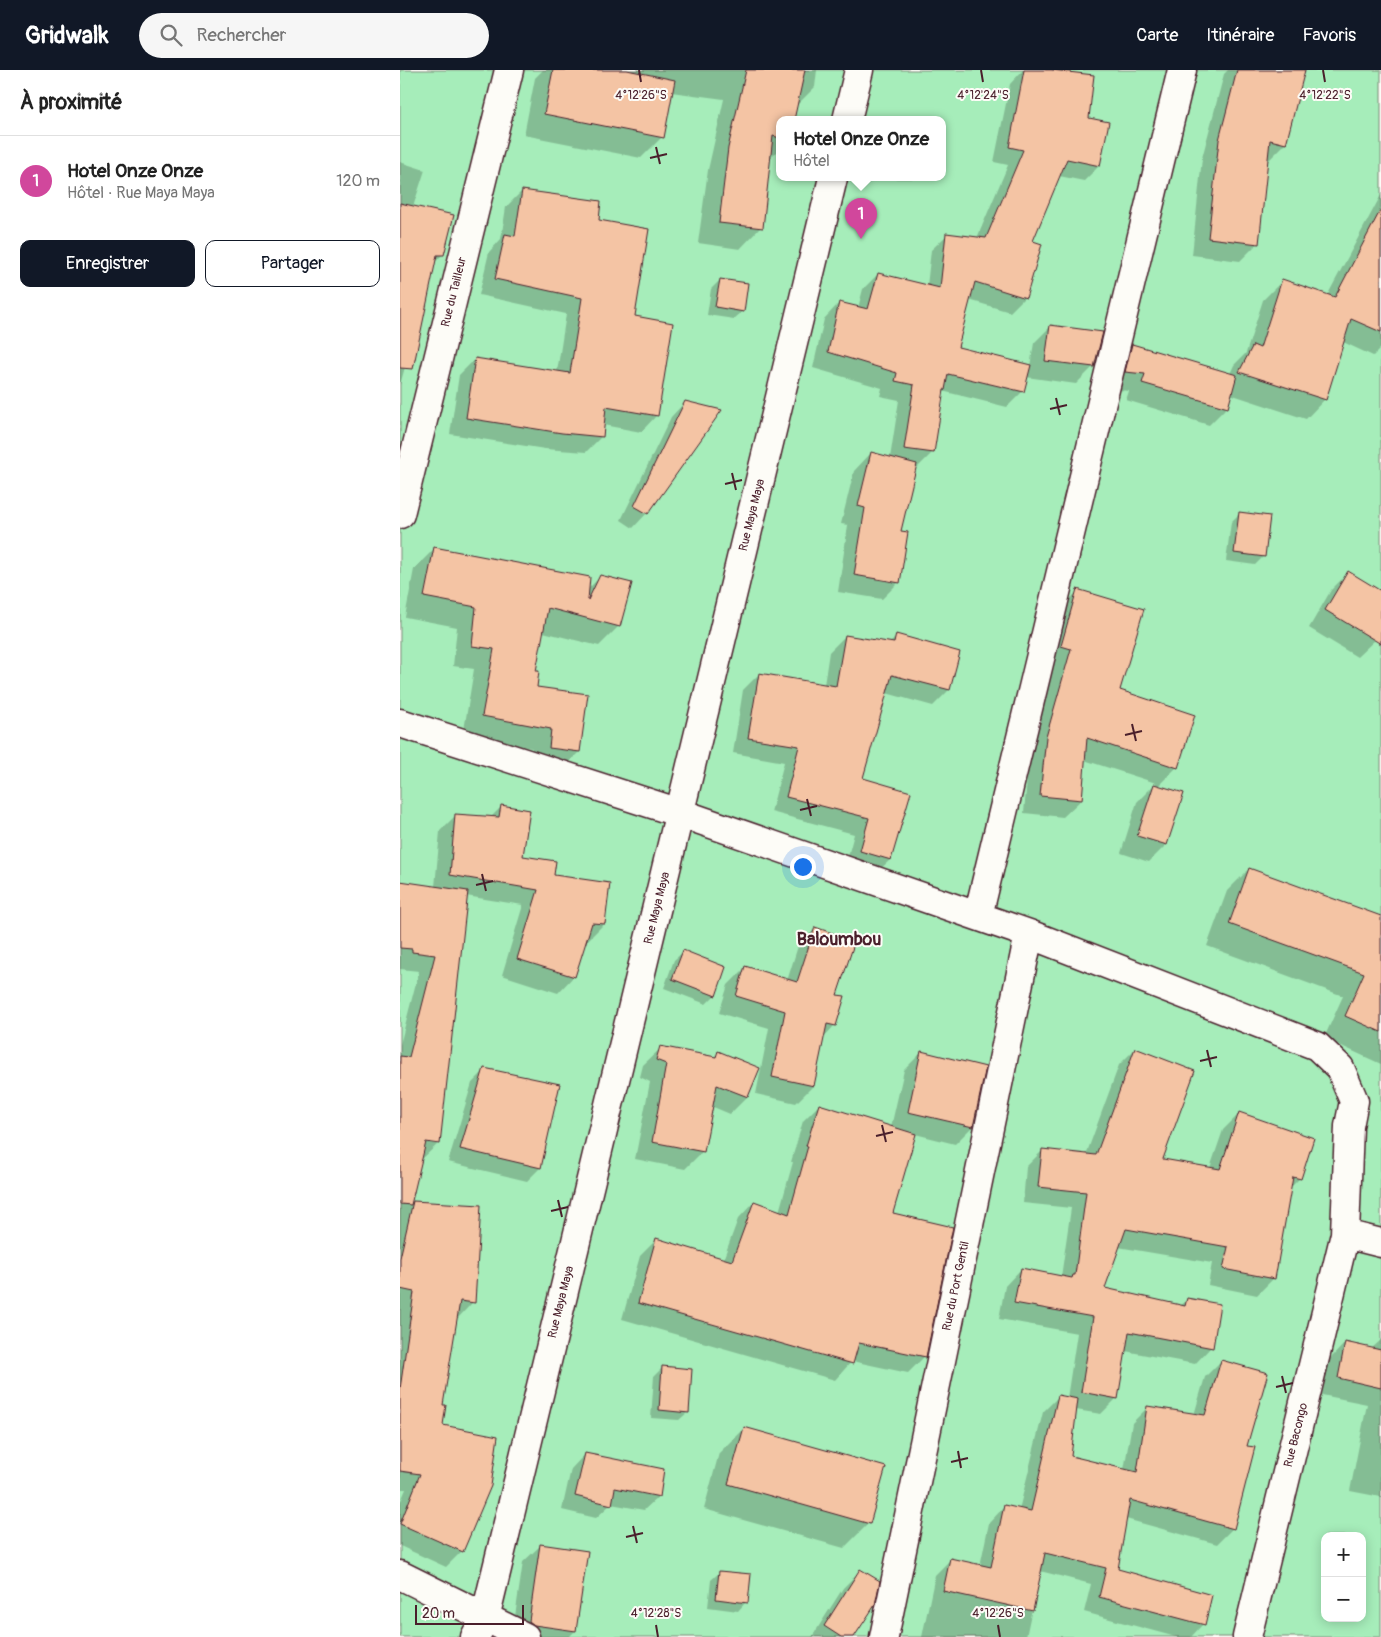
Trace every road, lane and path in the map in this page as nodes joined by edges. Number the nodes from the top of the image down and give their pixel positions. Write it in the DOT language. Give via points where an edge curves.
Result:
graph roads {
  1 [pos="509,70"];
  2 [pos="859,70"];
  3 [pos="1182,70"];
  4 [pos="848,116"];
  5 [pos="832,181"];
  6 [pos="400,514"];
  7 [pos="400,723"];
  8 [pos="680,813"];
  9 [pos="978,916"];
  10 [pos="1029,934"];
  11 [pos="1344,1234"];
  12 [pos="1381,1243"];
  13 [pos="400,1575"];
  14 [pos="480,1627"];
  15 [pos="525,1637"];
  16 [pos="884,1637"];
  17 [pos="1247,1637"];
  1 -- 6 [label="street, Rue du Tailleur"];
  2 -- 4 [label="street"];
  3 -- 9 [label="street"];
  5 -- 8 [label="street, Rue Maya Maya"];
  7 -- 8 [label="street, Rue Bacongo"];
  8 -- 9 [label="street, Rue Bacongo"];
  8 -- 14 [label="street, Rue Maya Maya"];
  9 -- 10 [label="street, Rue Bacongo"];
  10 -- 11 [label="street, Rue Bacongo" via="1317,1046 1340,1068 1354,1101 1348,1126"];
  10 -- 16 [label="street, Rue du Port Gentil"];
  11 -- 12 [label="street"];
  11 -- 17 [label="street, Rue Bacongo"];
  13 -- 14 [label="street"];
  14 -- 15 [label="street"];
}
